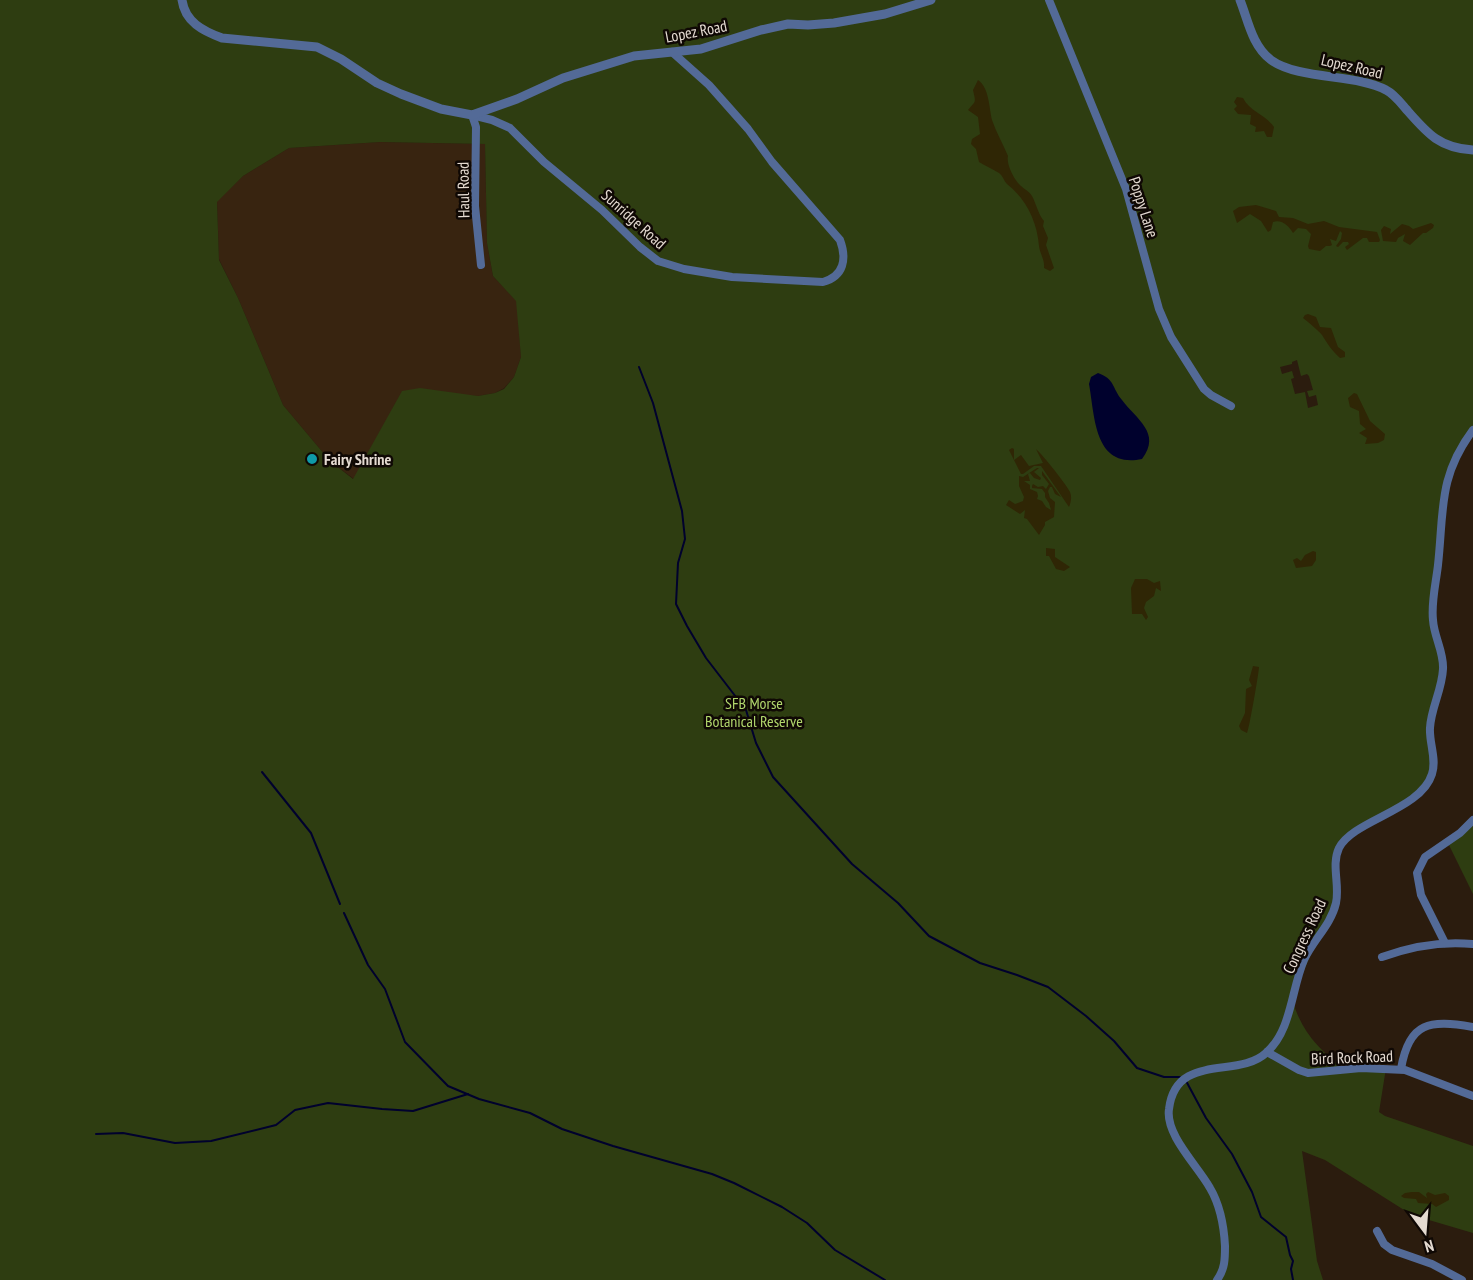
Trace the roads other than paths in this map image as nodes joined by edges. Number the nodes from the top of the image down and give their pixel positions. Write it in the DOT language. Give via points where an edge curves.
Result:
graph roads {
  1 [pos="182,0"];
  2 [pos="931,0"];
  3 [pos="1049,0"];
  4 [pos="1240,0"];
  5 [pos="672,52"];
  6 [pos="472,115"];
  7 [pos="1473,150"];
  8 [pos="481,265"];
  9 [pos="1231,406"];
  10 [pos="1473,430"];
  11 [pos="1473,820"];
  12 [pos="1445,943"];
  13 [pos="1473,944"];
  14 [pos="1382,957"];
  15 [pos="1473,1027"];
  16 [pos="1267,1052"];
  17 [pos="1401,1069"];
  18 [pos="1473,1096"];
  19 [pos="1377,1231"];
  20 [pos="1218,1280"];
  21 [pos="1462,1280"];
  1 -- 6 [label="street, Sunridge Road" via="188,18 214,35 317,46 401,94 441,109"];
  2 -- 5 [label="street, Lopez Road" via="885,14 834,23 788,24 701,49"];
  3 -- 9 [label="street, Poppy Lane" via="1126,189 1150,282 1171,337 1204,389"];
  4 -- 7 [label="street, Lopez Road" via="1254,38 1269,59 1387,90 1436,140 1449,147"];
  5 -- 6 [label="street, Lopez Road" via="634,56 598,66"];
  5 -- 6 [label="street, Sunridge Road" via="710,85 840,240 844,255 836,277 823,282 732,277 658,261 510,129"];
  6 -- 8 [label="street, Haul Road" via="476,127 475,206"];
  10 -- 16 [label="street, Congress Road" via="1455,459 1443,499 1433,614 1443,669 1431,722 1432,773 1412,798 1341,844 1335,861 1337,894 1333,914 1308,953 1283,1028"];
  11 -- 12 [label="street" via="1425,857 1417,873 1421,895"];
  12 -- 13 [label="street"];
  12 -- 14 [label="street"];
  15 -- 17 [label="street" via="1437,1024 1417,1031 1407,1045"];
  16 -- 17 [label="street, Bird Rock Road" via="1308,1073"];
  16 -- 20 [label="street" via="1247,1062 1192,1074 1173,1094 1168,1110 1173,1131 1210,1188 1220,1212 1225,1263"];
  17 -- 18 [label="street, Bird Rock Road"];
  19 -- 21 [label="street" via="1387,1247"];
}
